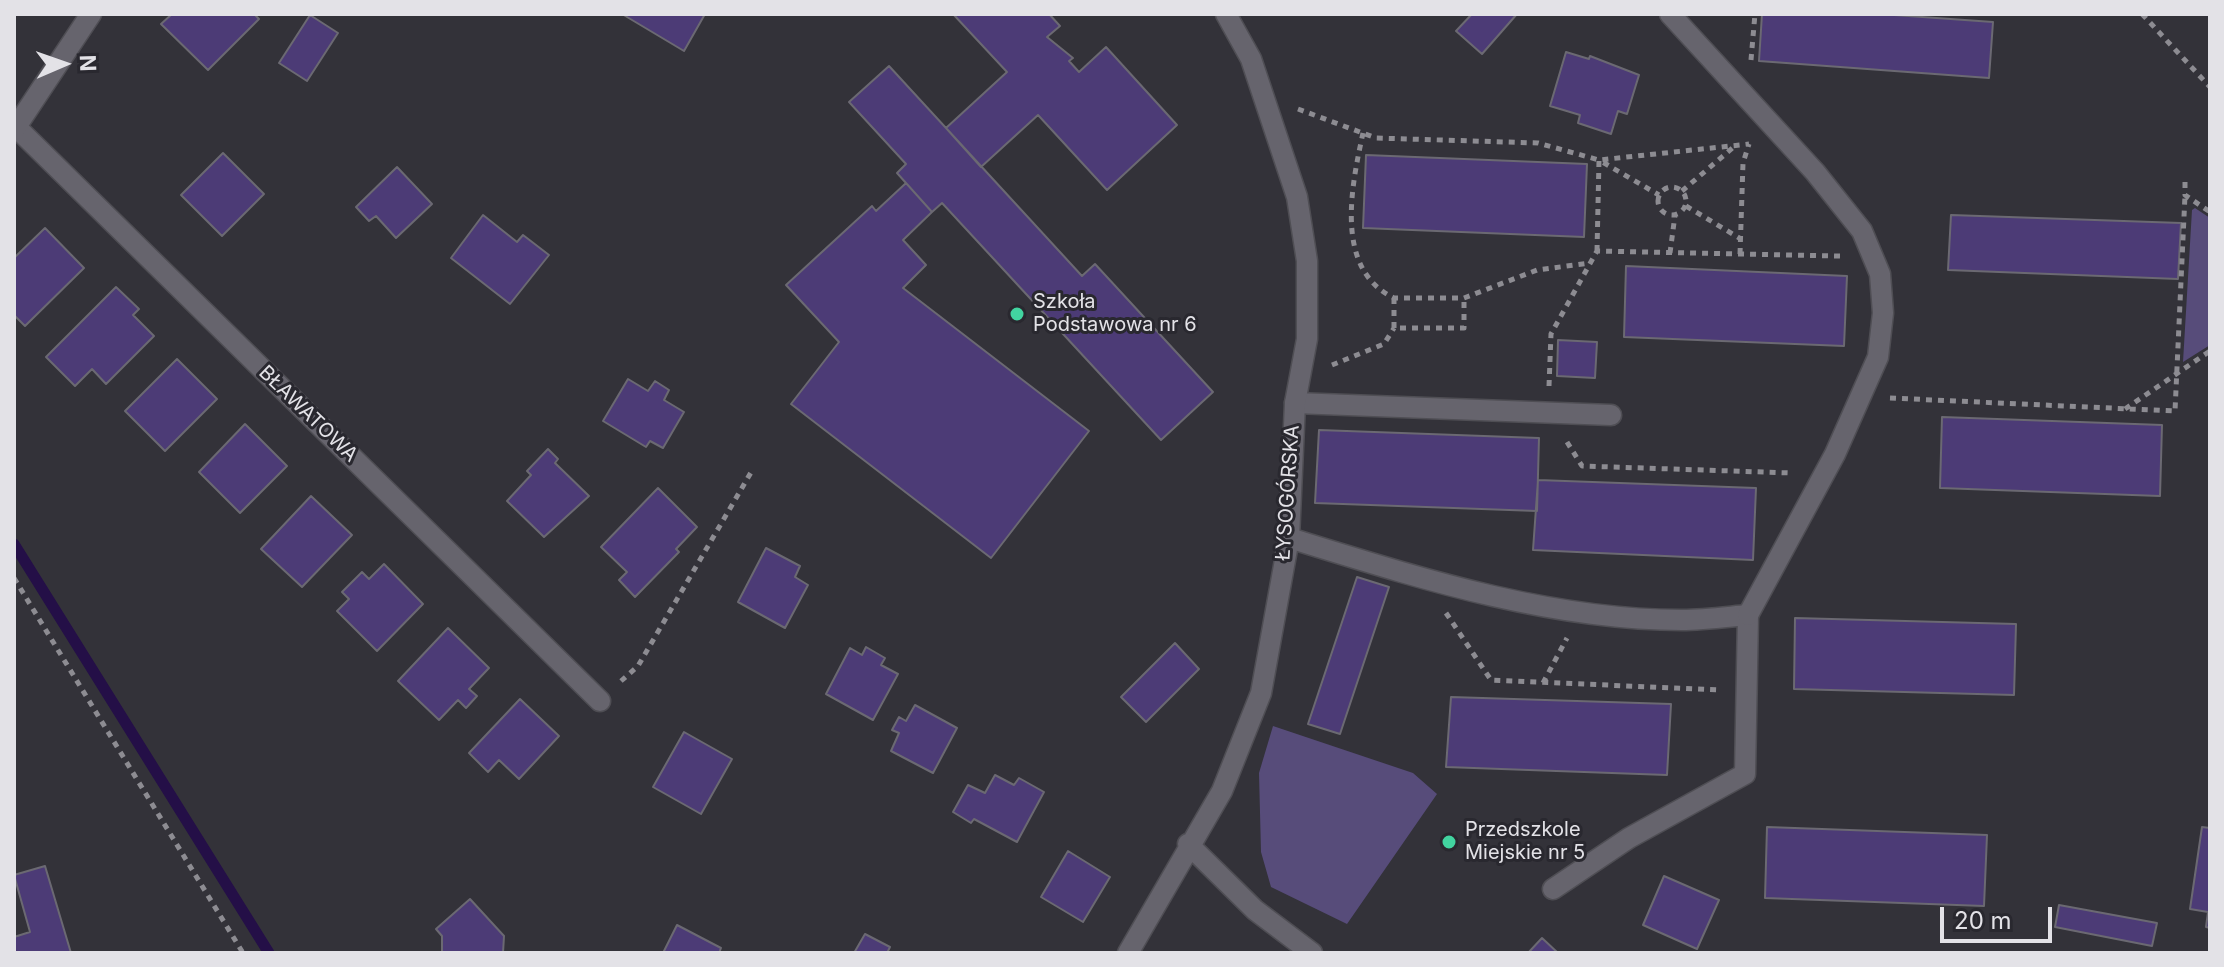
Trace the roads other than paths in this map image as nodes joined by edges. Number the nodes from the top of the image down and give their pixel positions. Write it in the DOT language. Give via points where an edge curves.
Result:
graph roads {
  1 [pos="91,14"];
  2 [pos="1226,14"];
  3 [pos="1670,14"];
  4 [pos="15,128"];
  5 [pos="1295,403"];
  6 [pos="1611,415"];
  7 [pos="1289,538"];
  8 [pos="1748,615"];
  9 [pos="600,701"];
  10 [pos="1188,844"];
  11 [pos="1553,889"];
  12 [pos="1128,953"];
  13 [pos="1312,953"];
  1 -- 4 [label="street"];
  2 -- 5 [label="street, ŁYSOGÓRSKA" via="1251,59 1297,197 1307,261 1307,339"];
  3 -- 8 [label="street" via="1862,231 1880,274 1878,357 1825,474"];
  4 -- 9 [label="street, BŁAWATOWA"];
  5 -- 6 [label="street"];
  5 -- 7 [label="street, ŁYSOGÓRSKA"];
  7 -- 8 [label="street" via="1424,579 1582,611 1682,620"];
  7 -- 10 [label="street, ŁYSOGÓRSKA" via="1261,693 1222,791"];
  8 -- 11 [label="street" via="1745,774 1629,838"];
  10 -- 12 [label="street, ŁYSOGÓRSKA"];
  10 -- 13 [label="street" via="1255,910"];
}
